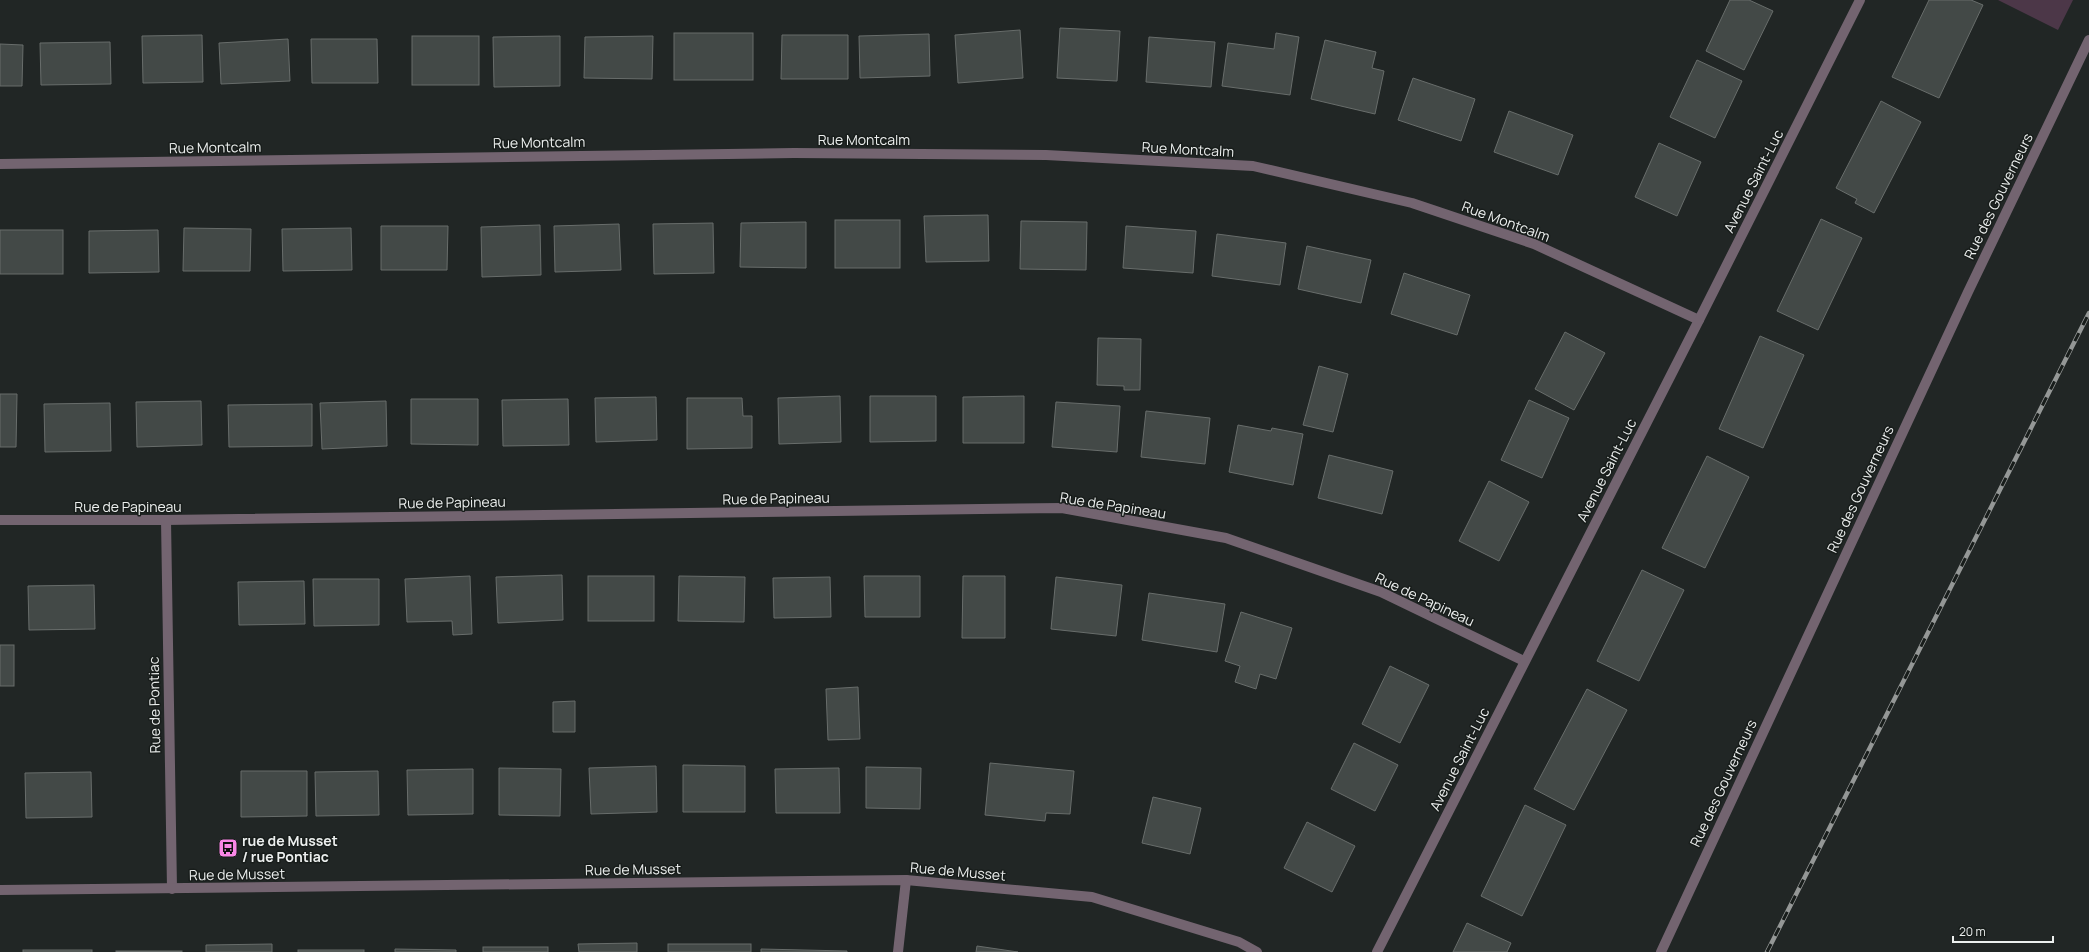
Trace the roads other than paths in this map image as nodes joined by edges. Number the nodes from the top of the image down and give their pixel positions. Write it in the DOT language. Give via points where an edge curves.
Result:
graph roads {
  1 [pos="1860,0"];
  2 [pos="2089,40"];
  3 [pos="0,164"];
  4 [pos="1699,320"];
  5 [pos="0,520"];
  6 [pos="166,520"];
  7 [pos="1524,661"];
  8 [pos="906,880"];
  9 [pos="172,889"];
  10 [pos="0,890"];
  11 [pos="898,952"];
  12 [pos="1257,952"];
  13 [pos="1377,952"];
  14 [pos="1661,952"];
  1 -- 4 [label="street, Avenue Saint-Luc"];
  2 -- 14 [label="street, Rue des Gouverneurs" via="1968,292"];
  3 -- 4 [label="street, Rue Montcalm" via="794,153 1046,155 1253,166 1412,203 1534,244"];
  4 -- 7 [label="street, Avenue Saint-Luc"];
  5 -- 6 [label="street, Rue de Papineau"];
  6 -- 7 [label="street, Rue de Papineau" via="1062,508 1226,538 1381,592"];
  6 -- 9 [label="street, Rue de Pontiac"];
  7 -- 13 [label="street, Avenue Saint-Luc"];
  8 -- 9 [label="street, Rue de Musset"];
  8 -- 11 [label="street"];
  8 -- 12 [label="street, Rue de Musset" via="1092,897 1239,942"];
  9 -- 10 [label="street, Rue de Musset"];
}
